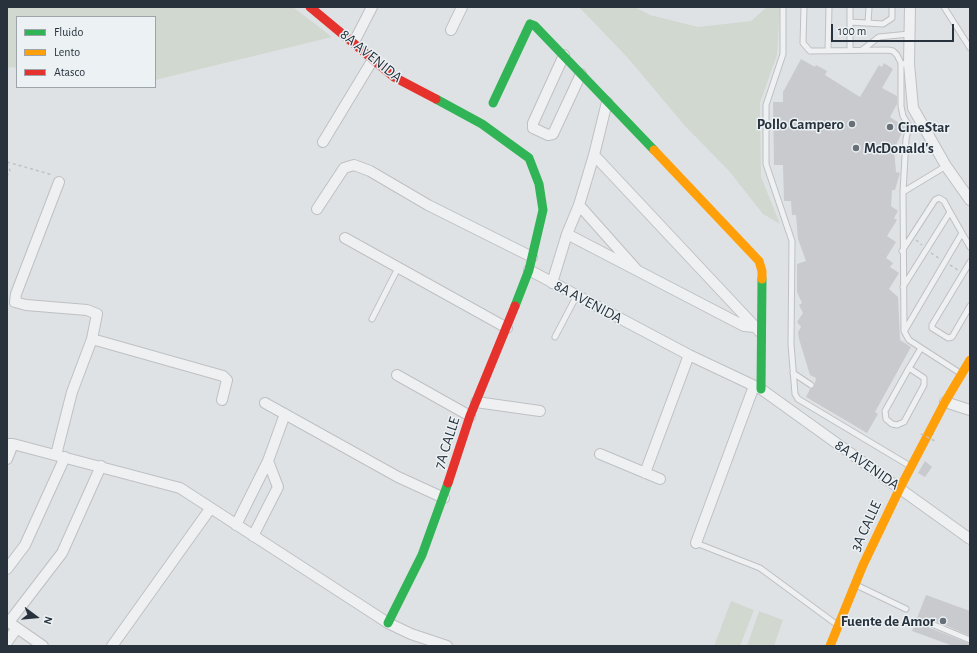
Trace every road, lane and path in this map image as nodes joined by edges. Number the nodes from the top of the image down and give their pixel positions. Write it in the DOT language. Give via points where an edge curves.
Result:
graph roads {
  1 [pos="310,7"];
  2 [pos="372,7"];
  3 [pos="783,7"];
  4 [pos="804,7"];
  5 [pos="829,7"];
  6 [pos="850,7"];
  7 [pos="869,7"];
  8 [pos="892,7"];
  9 [pos="910,7"];
  10 [pos="944,7"];
  11 [pos="459,8"];
  12 [pos="850,22"];
  13 [pos="868,23"];
  14 [pos="451,30"];
  15 [pos="909,34"];
  16 [pos="354,42"];
  17 [pos="970,48"];
  18 [pos="850,50"];
  19 [pos="862,50"];
  20 [pos="828,51"];
  21 [pos="564,55"];
  22 [pos="372,61"];
  23 [pos="905,64"];
  24 [pos="581,74"];
  25 [pos="607,102"];
  26 [pos="493,103"];
  27 [pos="323,142"];
  28 [pos="594,155"];
  29 [pos="7,162"];
  30 [pos="946,166"];
  31 [pos="7,176"];
  32 [pos="59,182"];
  33 [pos="903,192"];
  34 [pos="970,200"];
  35 [pos="579,205"];
  36 [pos="317,209"];
  37 [pos="950,212"];
  38 [pos="962,233"];
  39 [pos="567,234"];
  40 [pos="345,238"];
  41 [pos="970,247"];
  42 [pos="902,251"];
  43 [pos="532,257"];
  44 [pos="619,257"];
  45 [pos="970,262"];
  46 [pos="398,268"];
  47 [pos="529,270"];
  48 [pos="552,283"];
  49 [pos="903,287"];
  50 [pos="577,296"];
  51 [pos="970,306"];
  52 [pos="372,318"];
  53 [pos="507,328"];
  54 [pos="758,329"];
  55 [pos="904,331"];
  56 [pos="555,337"];
  57 [pos="92,338"];
  58 [pos="921,348"];
  59 [pos="689,355"];
  60 [pos="970,360"];
  61 [pos="909,368"];
  62 [pos="793,373"];
  63 [pos="962,374"];
  64 [pos="397,375"];
  65 [pos="811,385"];
  66 [pos="758,388"];
  67 [pos="222,400"];
  68 [pos="476,402"];
  69 [pos="945,402"];
  70 [pos="265,403"];
  71 [pos="540,410"];
  72 [pos="970,410"];
  73 [pos="285,414"];
  74 [pos="470,416"];
  75 [pos="921,434"];
  76 [pos="935,441"];
  77 [pos="10,444"];
  78 [pos="600,454"];
  79 [pos="60,456"];
  80 [pos="7,459"];
  81 [pos="268,461"];
  82 [pos="101,466"];
  83 [pos="911,467"];
  84 [pos="645,473"];
  85 [pos="660,479"];
  86 [pos="900,488"];
  87 [pos="444,498"];
  88 [pos="210,509"];
  89 [pos="236,525"];
  90 [pos="253,536"];
  91 [pos="970,539"];
  92 [pos="696,543"];
  93 [pos="7,569"];
  94 [pos="855,585"];
  95 [pos="906,609"];
  96 [pos="927,622"];
  97 [pos="388,623"];
  98 [pos="11,624"];
  99 [pos="839,625"];
  100 [pos="970,640"];
  101 [pos="7,642"];
  102 [pos="430,643"];
  103 [pos="43,646"];
  104 [pos="112,646"];
  105 [pos="447,646"];
  106 [pos="830,646"];
  1 -- 16 [label="street, 8A AVENIDA"];
  2 -- 16 [label="street"];
  3 -- 62 [label="lane" via="783,54 766,105 766,164 792,241"];
  4 -- 20 [label="lane" via="805,48 810,51"];
  5 -- 20 [label="lane"];
  6 -- 12 [label="lane"];
  7 -- 13 [label="lane"];
  8 -- 13 [label="lane" via="892,18 889,22"];
  9 -- 15 [label="street"];
  10 -- 17 [label="lane"];
  11 -- 14 [label="street"];
  12 -- 13 [label="lane"];
  12 -- 18 [label="lane"];
  15 -- 19 [label="lane" via="879,37"];
  15 -- 23 [label="street"];
  16 -- 22 [label="street, 8A AVENIDA"];
  18 -- 19 [label="lane"];
  18 -- 20 [label="lane"];
  19 -- 23 [label="lane" via="893,51"];
  21 -- 24 [label="street"];
  21 -- 24 [label="street" via="533,128 548,135 553,134"];
  21 -- 26 [label="street" via="530,24"];
  22 -- 27 [label="street"];
  22 -- 43 [label="street, 8A AVENIDA" via="394,78 482,124 529,158 539,184 543,210"];
  23 -- 30 [label="street" via="913,108"];
  23 -- 33 [label="lane" via="901,106 909,126"];
  24 -- 25 [label="street"];
  25 -- 28 [label="street"];
  25 -- 54 [label="street" via="759,261 762,271"];
  28 -- 35 [label="street"];
  28 -- 54 [label="street"];
  29 -- 31 [label="path" via="10,171"];
  29 -- 32 [label="path" via="49,173 57,177"];
  30 -- 33 [label="lane"];
  30 -- 34 [label="street"];
  32 -- 57 [label="street" via="15,302 95,312 97,316"];
  33 -- 42 [label="lane"];
  35 -- 39 [label="street"];
  35 -- 44 [label="street"];
  36 -- 43 [label="street" via="344,168 354,165 370,171 428,206"];
  37 -- 38 [label="lane"];
  37 -- 42 [label="lane" via="944,201 939,198 935,200"];
  37 -- 49 [label="lane"];
  38 -- 41 [label="lane"];
  38 -- 55 [label="lane"];
  39 -- 44 [label="street"];
  39 -- 48 [label="street"];
  40 -- 46 [label="street"];
  42 -- 49 [label="lane"];
  43 -- 47 [label="street, 8A AVENIDA"];
  44 -- 54 [label="street" via="642,274 744,326"];
  45 -- 51 [label="lane" via="932,328 948,338 952,337"];
  46 -- 52 [label="lane"];
  46 -- 53 [label="street"];
  47 -- 48 [label="street, 8A AVENIDA"];
  47 -- 53 [label="street, 7A CALLE"];
  48 -- 50 [label="street, 8A AVENIDA"];
  49 -- 55 [label="lane"];
  50 -- 56 [label="lane"];
  50 -- 59 [label="street, 8A AVENIDA"];
  53 -- 68 [label="street, 7A CALLE"];
  54 -- 66 [label="street"];
  55 -- 58 [label="lane" via="909,340"];
  57 -- 67 [label="street" via="223,376 227,380"];
  57 -- 79 [label="street" via="72,392"];
  58 -- 61 [label="lane"];
  58 -- 63 [label="lane"];
  59 -- 66 [label="street, 8A AVENIDA"];
  59 -- 84 [label="street"];
  60 -- 63 [label="street, 3A CALLE"];
  61 -- 61 [label="lane" via="885,411 886,419 897,425 904,422 924,384 924,378"];
  62 -- 65 [label="lane"];
  62 -- 83 [label="lane" via="794,389 798,399"];
  63 -- 69 [label="street, 3A CALLE"];
  64 -- 74 [label="street"];
  66 -- 86 [label="street, 8A AVENIDA"];
  66 -- 92 [label="street"];
  68 -- 71 [label="street"];
  68 -- 74 [label="street, 7A CALLE"];
  69 -- 72 [label="street"];
  69 -- 83 [label="street, 3A CALLE"];
  70 -- 73 [label="street"];
  73 -- 81 [label="street"];
  73 -- 87 [label="street" via="398,476"];
  74 -- 87 [label="street, 7A CALLE"];
  75 -- 76 [label="path, bridge"];
  77 -- 79 [label="street"];
  77 -- 80 [label="street"];
  78 -- 84 [label="street"];
  79 -- 82 [label="street"];
  79 -- 93 [label="street" via="25,545"];
  81 -- 89 [label="street"];
  81 -- 90 [label="street" via="278,487"];
  82 -- 88 [label="street" via="180,488"];
  82 -- 98 [label="street" via="62,552"];
  83 -- 86 [label="street, 3A CALLE"];
  84 -- 85 [label="street"];
  86 -- 91 [label="street, 8A AVENIDA"];
  86 -- 94 [label="street, 3A CALLE"];
  87 -- 97 [label="street, 7A CALLE" via="422,555"];
  88 -- 89 [label="street"];
  88 -- 104 [label="street"];
  89 -- 90 [label="street"];
  90 -- 97 [label="street"];
  92 -- 99 [label="lane" via="760,568"];
  94 -- 95 [label="lane"];
  94 -- 99 [label="street, 3A CALLE"];
  96 -- 100 [label="lane"];
  97 -- 102 [label="street"];
  98 -- 101 [label="street"];
  98 -- 103 [label="street"];
  99 -- 106 [label="street, 3A CALLE"];
  102 -- 105 [label="street"];
}
